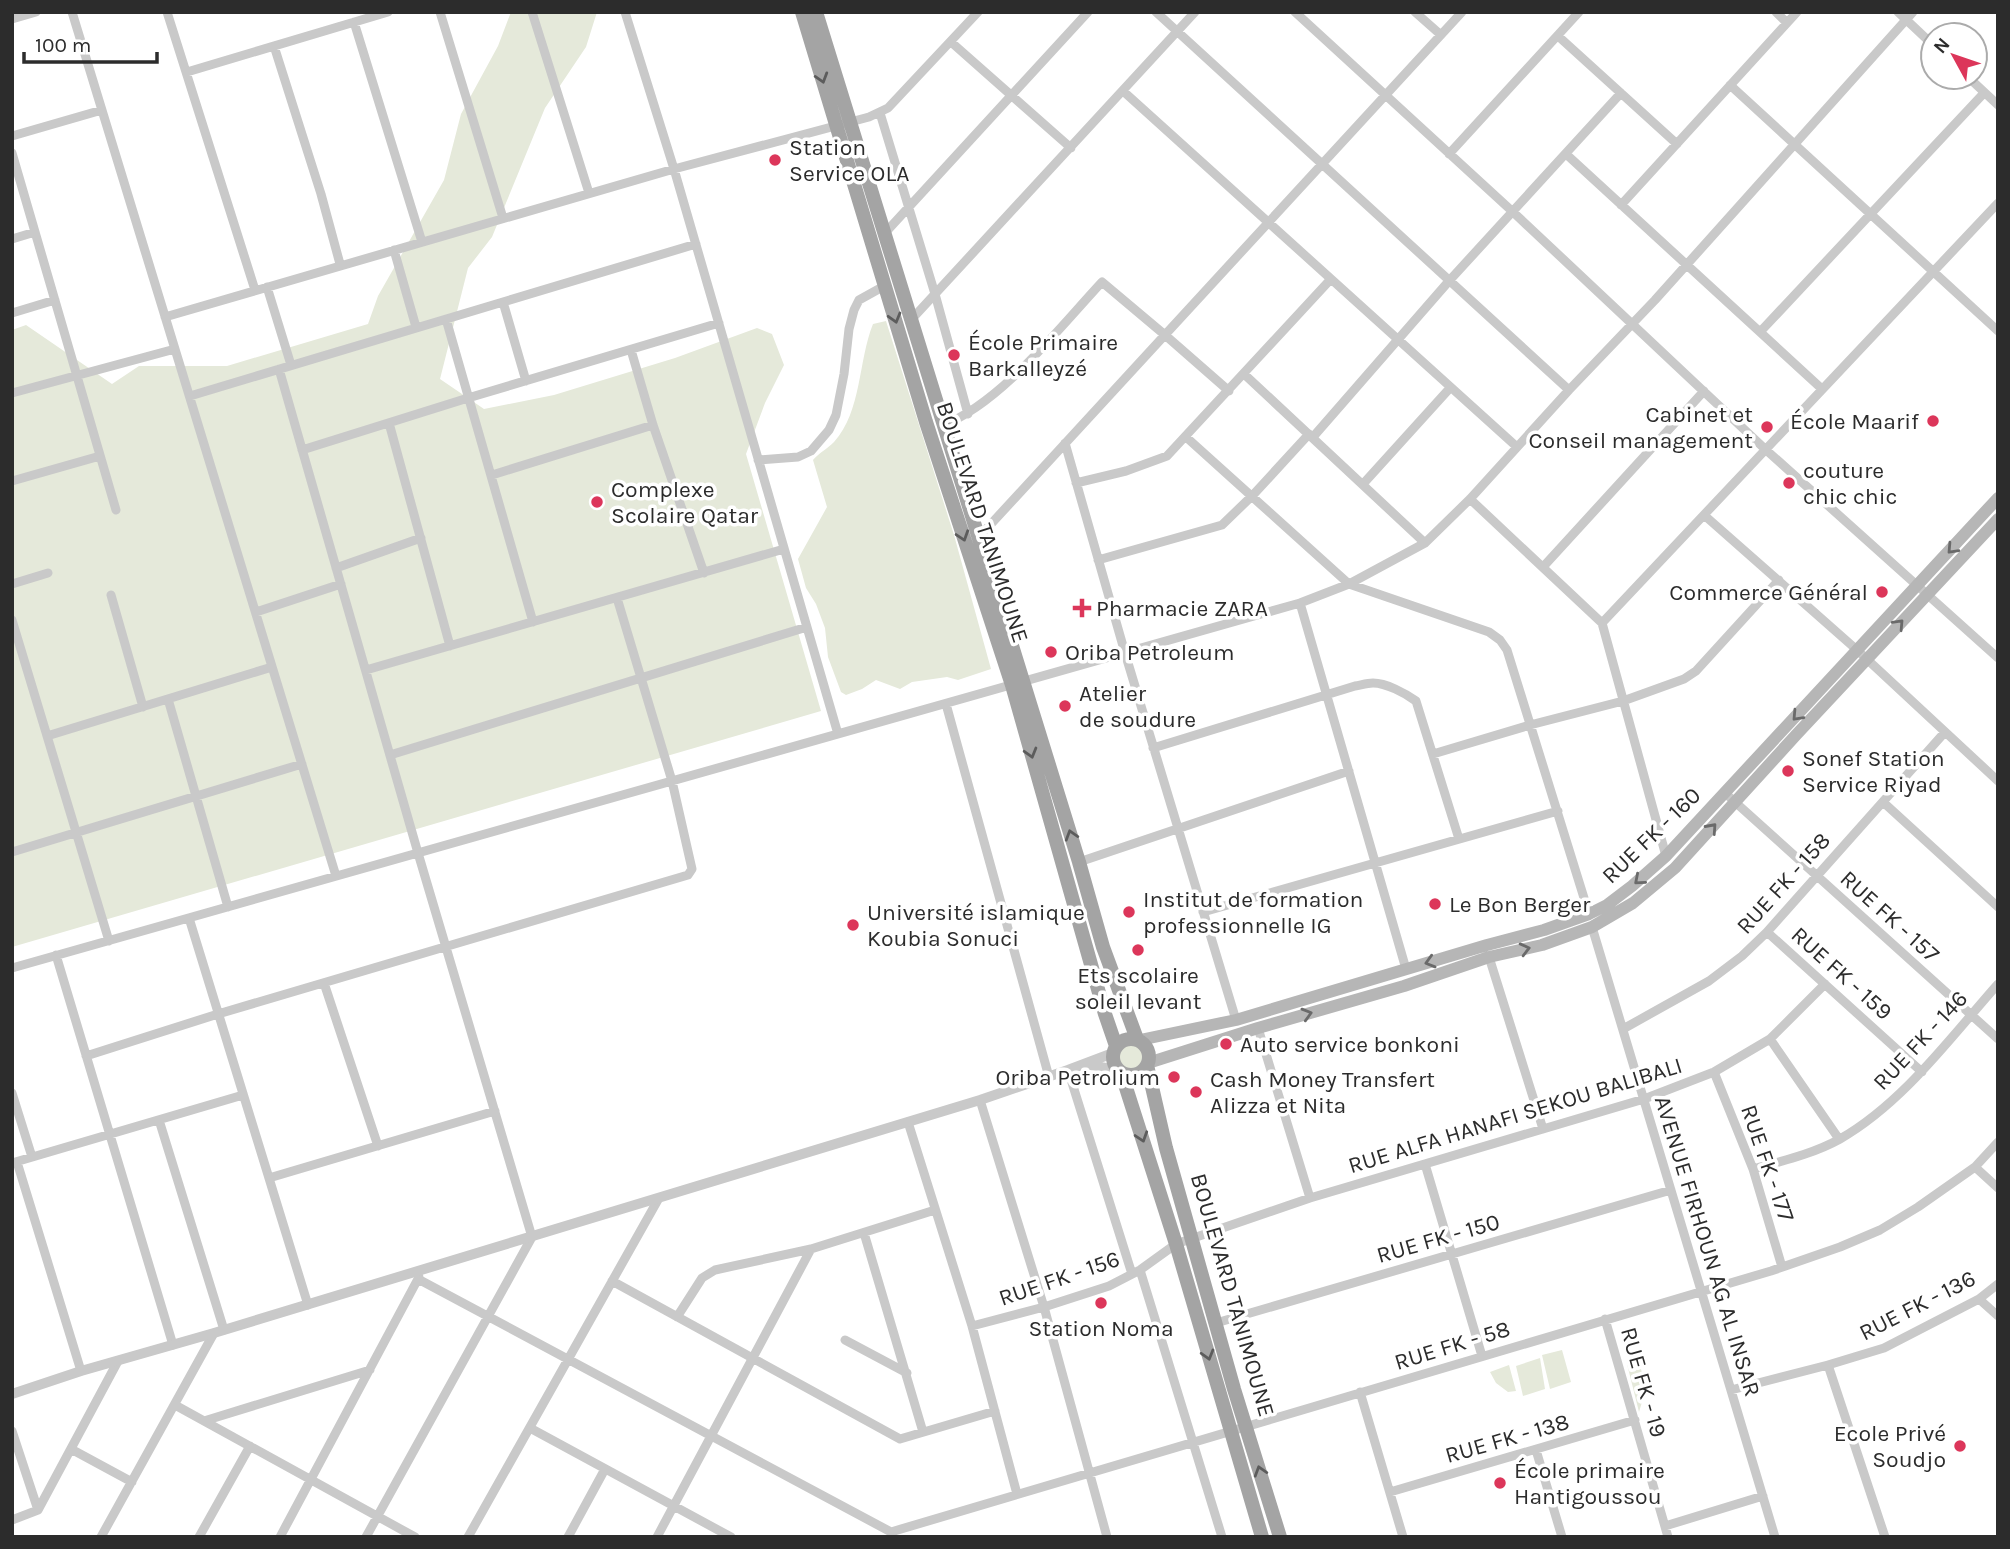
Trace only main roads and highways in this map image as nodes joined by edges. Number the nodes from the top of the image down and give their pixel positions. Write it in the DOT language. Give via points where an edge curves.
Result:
graph roads {
  1 [pos="802,12"];
  2 [pos="816,12"];
  3 [pos="843,125"];
  4 [pos="1998,498"];
  5 [pos="1991,526"];
  6 [pos="1862,655"];
  7 [pos="1018,684"];
  8 [pos="1610,910"];
  9 [pos="1591,920"];
  10 [pos="1138,1040"];
  11 [pos="1114,1049"];
  12 [pos="1148,1064"];
  13 [pos="1120,1072"];
  14 [pos="1262,1537"];
  15 [pos="1280,1537"];
  1 -- 3 [label="main road, BOULEVARD TANIMOUNE, one-way"];
  2 -- 3 [label="main road, BOULEVARD TANIMOUNE"];
  3 -- 7 [label="main road, BOULEVARD TANIMOUNE, one-way" via="926,422"];
  3 -- 7 [label="main road, BOULEVARD TANIMOUNE" via="885,233 979,537"];
  4 -- 5 [label="main road, RUE FK - 160"];
  5 -- 6 [label="main road, RUE FK - 160" via="1922,589"];
  6 -- 8 [label="main road, RUE FK - 160, one-way"];
  8 -- 6 [label="main road, RUE FK - 160, one-way" via="1633,903 1675,868"];
  10 -- 7 [label="main road, BOULEVARD TANIMOUNE, one-way"];
  7 -- 11 [label="main road, BOULEVARD TANIMOUNE, one-way"];
  8 -- 9 [label="main road, RUE FK - 160"];
  9 -- 10 [label="main road, RUE FK - 160, one-way" via="1236,1020"];
  12 -- 9 [label="main road, RUE FK - 160, one-way" via="1489,957 1542,945"];
  10 -- 11 [label="main road" via="1123,1040"];
  10 -- 12 [label="main road" via="1148,1050"];
  11 -- 13 [label="main road" via="1114,1063"];
  12 -- 13 [label="main road" via="1139,1074"];
  15 -- 12 [label="main road, BOULEVARD TANIMOUNE, one-way" via="1164,1139"];
  13 -- 14 [label="main road, BOULEVARD TANIMOUNE, one-way"];
}
